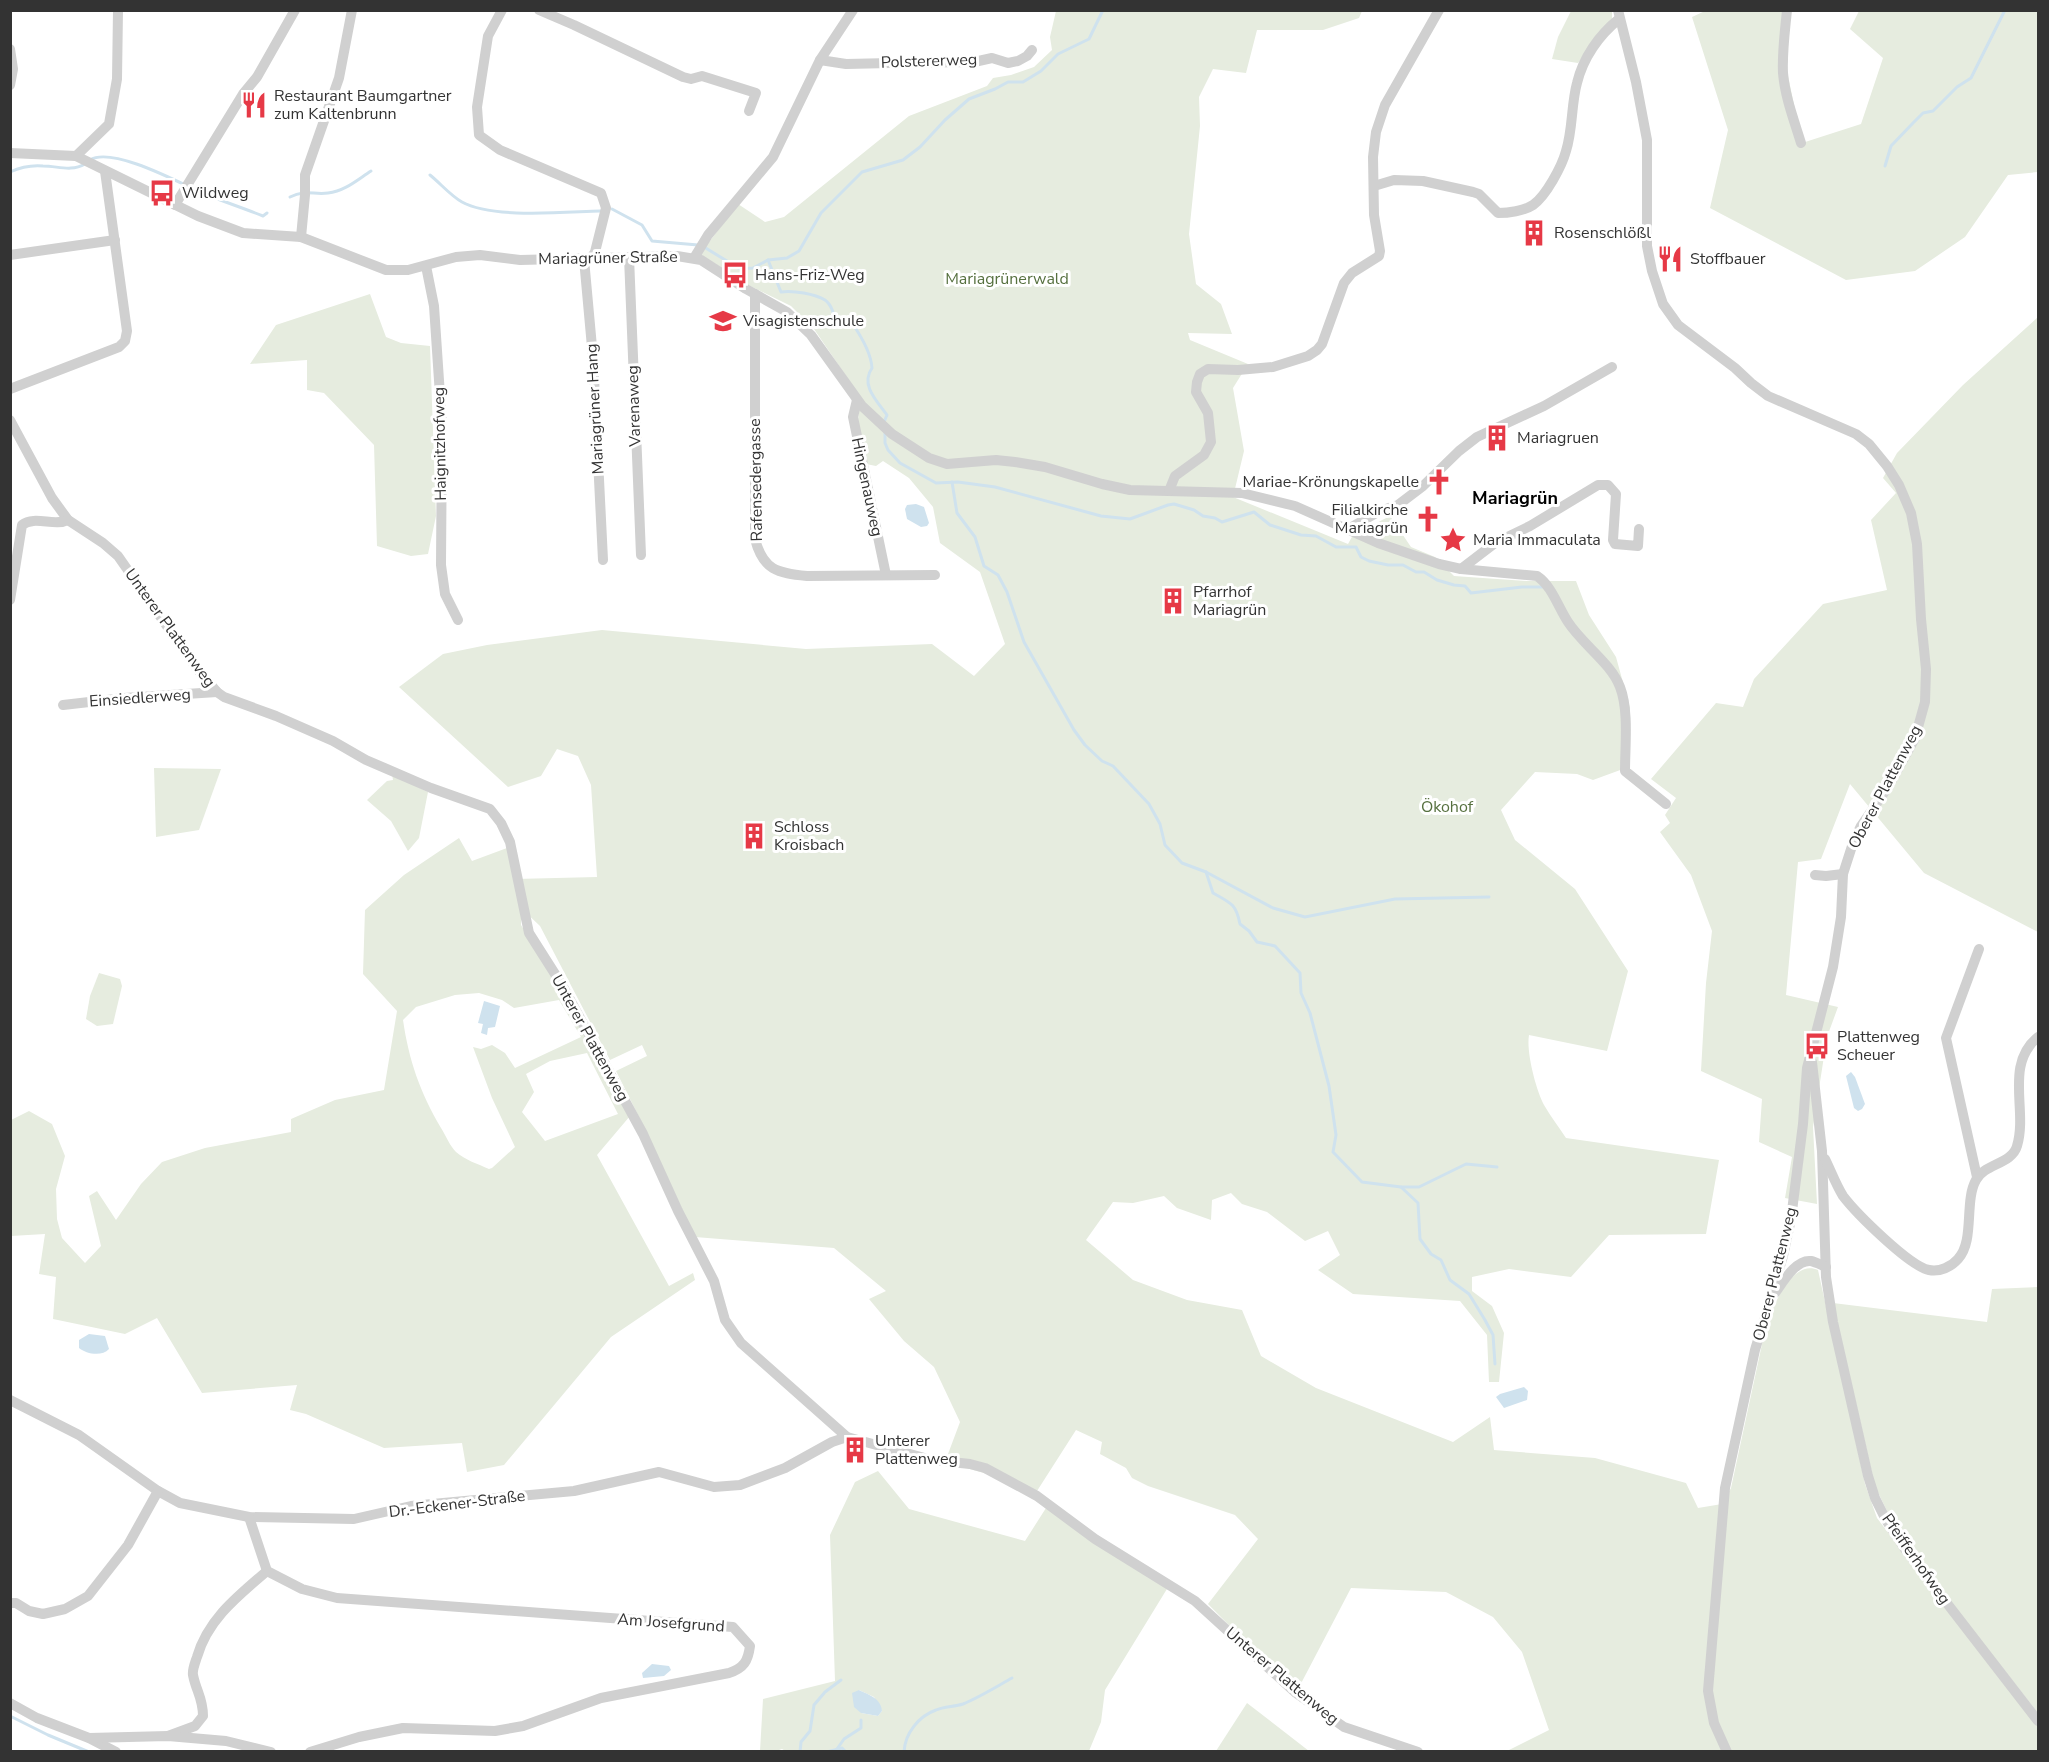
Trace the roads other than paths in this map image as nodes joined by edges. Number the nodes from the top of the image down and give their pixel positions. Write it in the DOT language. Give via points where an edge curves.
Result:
graph roads {
  1 [pos="118,10"];
  2 [pos="296,10"];
  3 [pos="352,10"];
  4 [pos="502,10"];
  5 [pos="539,10"];
  6 [pos="853,10"];
  7 [pos="1438,10"];
  8 [pos="1787,10"];
  9 [pos="1618,15"];
  10 [pos="10,49"];
  11 [pos="1032,50"];
  12 [pos="820,60"];
  13 [pos="10,85"];
  14 [pos="749,111"];
  15 [pos="1801,143"];
  16 [pos="10,153"];
  17 [pos="83,160"];
  18 [pos="105,171"];
  19 [pos="1374,186"];
  20 [pos="175,205"];
  21 [pos="301,237"];
  22 [pos="115,240"];
  23 [pos="698,251"];
  24 [pos="10,255"];
  25 [pos="629,257"];
  26 [pos="587,259"];
  27 [pos="426,266"];
  28 [pos="755,294"];
  29 [pos="1612,367"];
  30 [pos="10,389"];
  31 [pos="857,400"];
  32 [pos="10,420"];
  33 [pos="1168,490"];
  34 [pos="68,520"];
  35 [pos="1348,529"];
  36 [pos="1639,529"];
  37 [pos="641,555"];
  38 [pos="603,560"];
  39 [pos="1461,569"];
  40 [pos="886,575"];
  41 [pos="935,575"];
  42 [pos="10,600"];
  43 [pos="458,620"];
  44 [pos="217,692"];
  45 [pos="63,705"];
  46 [pos="1666,804"];
  47 [pos="1844,874"];
  48 [pos="1815,875"];
  49 [pos="1979,949"];
  50 [pos="2038,1037"];
  51 [pos="1811,1052"];
  52 [pos="1822,1151"];
  53 [pos="1977,1177"];
  54 [pos="1826,1267"];
  55 [pos="1770,1299"];
  56 [pos="10,1400"];
  57 [pos="848,1437"];
  58 [pos="158,1491"];
  59 [pos="249,1517"];
  60 [pos="267,1571"];
  61 [pos="10,1603"];
  62 [pos="10,1702"];
  63 [pos="2038,1720"];
  64 [pos="168,1736"];
  65 [pos="89,1738"];
  66 [pos="116,1752"];
  67 [pos="272,1752"];
  68 [pos="310,1752"];
  69 [pos="1418,1752"];
  70 [pos="1727,1752"];
  1 -- 17 [label="street" via="117,80 110,124"];
  2 -- 20 [label="street"];
  3 -- 21 [label="street" via="339,78 305,175"];
  4 -- 26 [label="street" via="488,36 477,108 479,135 500,150 601,193 606,208 595,252"];
  5 -- 14 [label="street" via="683,76 702,76 756,93"];
  6 -- 12 [label="street"];
  7 -- 19 [label="street" via="1379,123 1373,157"];
  8 -- 15 [label="street" via="1783,75"];
  9 -- 19 [label="street" via="1587,57 1576,83 1566,151 1556,176 1533,206 1498,213 1479,194 1423,181 1394,180"];
  9 -- 47 [label="street, Oberer Plattenweg" via="1647,140 1647,246 1663,304 1678,325 1768,396 1849,430 1867,442 1899,485 1911,513 1917,544 1925,702 1915,738 1861,826"];
  10 -- 13 [label="street"];
  11 -- 12 [label="street, Polstererweg" via="1018,61 1008,63 992,58 974,62 846,64"];
  12 -- 23 [label="street" via="773,157"];
  16 -- 17 [label="street, Mariagrüner Straße"];
  17 -- 18 [label="street, Mariagrüner Straße"];
  18 -- 20 [label="street, Mariagrüner Straße"];
  18 -- 22 [label="street"];
  19 -- 33 [label="street" via="1379,256 1352,273 1344,283 1322,344 1308,356 1273,367 1208,369 1200,374 1196,392 1208,413 1211,442 1204,455 1174,476"];
  20 -- 21 [label="street, Mariagrüner Straße" via="243,233"];
  21 -- 27 [label="street, Mariagrüner Straße" via="386,270"];
  22 -- 24 [label="street"];
  22 -- 30 [label="street" via="125,341 120,347"];
  23 -- 25 [label="street, Mariagrüner Straße" via="677,256"];
  23 -- 28 [label="street, Mariagrüner Straße" via="705,262"];
  25 -- 26 [label="street, Mariagrüner Straße"];
  25 -- 37 [label="street, Varenaweg"];
  26 -- 27 [label="street, Mariagrüner Straße" via="520,260 480,255"];
  26 -- 38 [label="street, Mariagrüner Hang"];
  27 -- 43 [label="street, Haignitzhofweg" via="434,306 441,415 441,565 445,594"];
  28 -- 31 [label="street, Mariagrüner Straße" via="787,312 805,330"];
  28 -- 40 [label="street, Rafensedergasse" via="755,539 762,560 785,574"];
  29 -- 35 [label="street" via="1544,406 1477,437 1398,505"];
  31 -- 33 [label="street, Mariagrüner Straße" via="892,434 929,458 947,464 1015,462 1130,490"];
  31 -- 40 [label="street, Hingenauweg" via="853,417"];
  32 -- 34 [label="street, Unterer Plattenweg"];
  33 -- 35 [label="street, Mariagrüner Straße" via="1242,493 1295,506"];
  34 -- 42 [label="street" via="60,524 31,521 22,525"];
  34 -- 44 [label="street, Unterer Plattenweg" via="118,556"];
  35 -- 39 [label="street, Mariagrüner Straße" via="1402,552"];
  36 -- 39 [label="street" via="1638,546 1615,544 1616,494 1608,485 1598,485 1495,543"];
  39 -- 46 [label="street, Mariagrüner Straße" via="1537,576 1544,581 1569,624 1620,686 1625,771"];
  40 -- 41 [label="street, Rafensedergasse"];
  44 -- 45 [label="street, Einsiedlerweg"];
  44 -- 57 [label="street, Unterer Plattenweg" via="431,788 490,809 510,842 530,933 643,1134 714,1281 725,1320 741,1343"];
  47 -- 48 [label="street"];
  47 -- 51 [label="street, Oberer Plattenweg" via="1833,967"];
  49 -- 53 [label="street" via="1946,1038"];
  50 -- 53 [label="street" via="2019,1070 2016,1149"];
  51 -- 52 [label="street, Pfeifferhofweg"];
  51 -- 55 [label="street, Oberer Plattenweg" via="1791,1219"];
  52 -- 53 [label="street" via="1853,1208 1886,1240 1929,1270 1949,1267 1960,1258"];
  52 -- 54 [label="street, Pfeifferhofweg"];
  54 -- 55 [label="street" via="1811,1261 1797,1266"];
  54 -- 63 [label="street, Pfeifferhofweg" via="1839,1347 1875,1498 1899,1541"];
  55 -- 70 [label="street, Oberer Plattenweg" via="1725,1488 1708,1691 1714,1723"];
  56 -- 58 [label="street, Dr.-Eckener-Straße" via="79,1435"];
  57 -- 59 [label="street, Dr.-Eckener-Straße" via="740,1485 714,1487 659,1472 574,1491 411,1506 354,1519"];
  57 -- 69 [label="street, Unterer Plattenweg" via="932,1460 984,1468 1037,1496 1095,1539 1195,1601 1296,1692 1344,1727"];
  58 -- 59 [label="street, Dr.-Eckener-Straße" via="180,1503"];
  58 -- 61 [label="street" via="128,1545 88,1596 64,1609 43,1614"];
  59 -- 60 [label="street"];
  60 -- 64 [label="street" via="224,1608 199,1650 192,1674 203,1704 203,1716 195,1726"];
  60 -- 68 [label="street, Am Josefgrund" via="302,1589 338,1598 734,1627 750,1646 741,1669 601,1698 523,1726 495,1731 403,1728"];
  62 -- 65 [label="street" via="37,1718"];
  64 -- 65 [label="street"];
  64 -- 67 [label="street"];
  65 -- 66 [label="street"];
}
